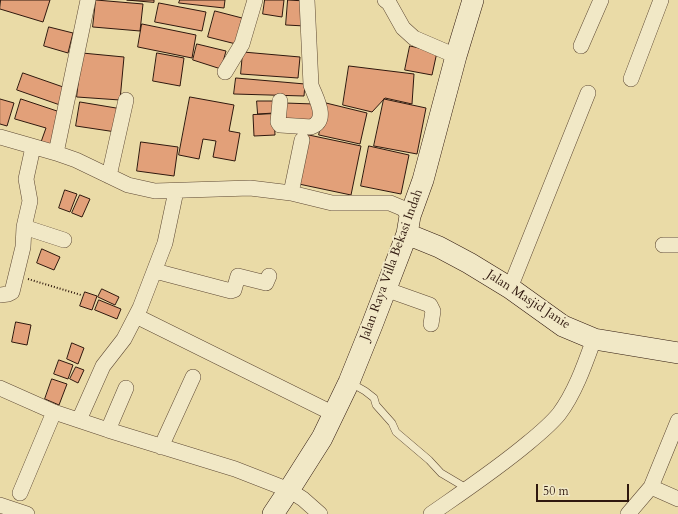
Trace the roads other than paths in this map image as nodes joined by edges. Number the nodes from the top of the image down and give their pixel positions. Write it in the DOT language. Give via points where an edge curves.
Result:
graph roads {
  1 [pos="88,0"];
  2 [pos="255,0"];
  3 [pos="307,0"];
  4 [pos="385,0"];
  5 [pos="473,0"];
  6 [pos="601,0"];
  7 [pos="661,0"];
  8 [pos="581,46"];
  9 [pos="456,56"];
  10 [pos="225,72"];
  11 [pos="631,79"];
  12 [pos="588,93"];
  13 [pos="126,100"];
  14 [pos="280,102"];
  15 [pos="0,137"];
  16 [pos="302,140"];
  17 [pos="33,147"];
  18 [pos="56,153"];
  19 [pos="109,176"];
  20 [pos="176,191"];
  21 [pos="291,193"];
  22 [pos="408,225"];
  23 [pos="24,227"];
  24 [pos="64,240"];
  25 [pos="663,245"];
  26 [pos="678,245"];
  27 [pos="155,271"];
  28 [pos="269,276"];
  29 [pos="510,288"];
  30 [pos="385,289"];
  31 [pos="0,294"];
  32 [pos="136,316"];
  33 [pos="431,324"];
  34 [pos="594,339"];
  35 [pos="678,353"];
  36 [pos="193,377"];
  37 [pos="348,382"];
  38 [pos="0,388"];
  39 [pos="126,388"];
  40 [pos="54,412"];
  41 [pos="334,414"];
  42 [pos="79,420"];
  43 [pos="678,421"];
  44 [pos="108,430"];
  45 [pos="161,447"];
  46 [pos="651,487"];
  47 [pos="468,489"];
  48 [pos="289,490"];
  49 [pos="20,493"];
  50 [pos="678,499"];
  51 [pos="0,505"];
  52 [pos="27,514"];
  53 [pos="273,514"];
  54 [pos="320,514"];
  55 [pos="431,514"];
  56 [pos="628,514"];
  1 -- 18 [label="street"];
  2 -- 10 [label="street" via="242,44"];
  3 -- 14 [label="street" via="311,85 321,110 318,121 310,126 280,125"];
  4 -- 9 [label="street" via="389,2 403,28 414,38"];
  5 -- 9 [label="main road, Jalan Raya Villa Bekasi Indah"];
  6 -- 8 [label="street"];
  7 -- 11 [label="street"];
  9 -- 22 [label="main road, Jalan Raya Villa Bekasi Indah" via="424,180"];
  12 -- 29 [label="street"];
  13 -- 19 [label="street"];
  15 -- 17 [label="street"];
  16 -- 21 [label="street"];
  17 -- 18 [label="street"];
  17 -- 23 [label="street" via="26,179 30,201"];
  18 -- 19 [label="street"];
  19 -- 20 [label="street" via="144,189"];
  20 -- 21 [label="street" via="250,188"];
  20 -- 27 [label="street" via="165,244"];
  21 -- 22 [label="street" via="332,203 390,203 402,208"];
  22 -- 29 [label="main road, Jalan Masjid Janie" via="439,247"];
  22 -- 30 [label="main road, Jalan Raya Villa Bekasi Indah"];
  23 -- 24 [label="street"];
  23 -- 31 [label="street" via="23,247 12,292"];
  25 -- 26 [label="street"];
  27 -- 28 [label="street" via="231,291 234,290 238,276 266,283"];
  27 -- 32 [label="street"];
  29 -- 34 [label="main road, Jalan Masjid Janie" via="563,326"];
  30 -- 33 [label="street" via="430,305 433,311"];
  30 -- 37 [label="main road, Jalan Raya Villa Bekasi Indah"];
  32 -- 41 [label="street"];
  32 -- 42 [label="street" via="124,339 103,366"];
  34 -- 35 [label="main road, Jalan Masjid Janie"];
  34 -- 47 [label="street" via="560,413 508,460"];
  36 -- 45 [label="street"];
  37 -- 41 [label="main road, Jalan Raya Villa Bekasi Indah"];
  37 -- 47 [label="lane" via="374,398 376,405 392,423 396,432 441,473"];
  38 -- 40 [label="street"];
  39 -- 44 [label="street"];
  40 -- 42 [label="street"];
  40 -- 49 [label="street"];
  41 -- 48 [label="main road, Jalan Raya Villa Bekasi Indah"];
  42 -- 44 [label="street"];
  43 -- 46 [label="street"];
  44 -- 45 [label="street"];
  45 -- 48 [label="street" via="235,469"];
  46 -- 50 [label="street"];
  46 -- 56 [label="street"];
  47 -- 55 [label="street"];
  48 -- 53 [label="main road, Jalan Raya Villa Bekasi Indah"];
  48 -- 54 [label="street"];
  51 -- 52 [label="street"];
}
